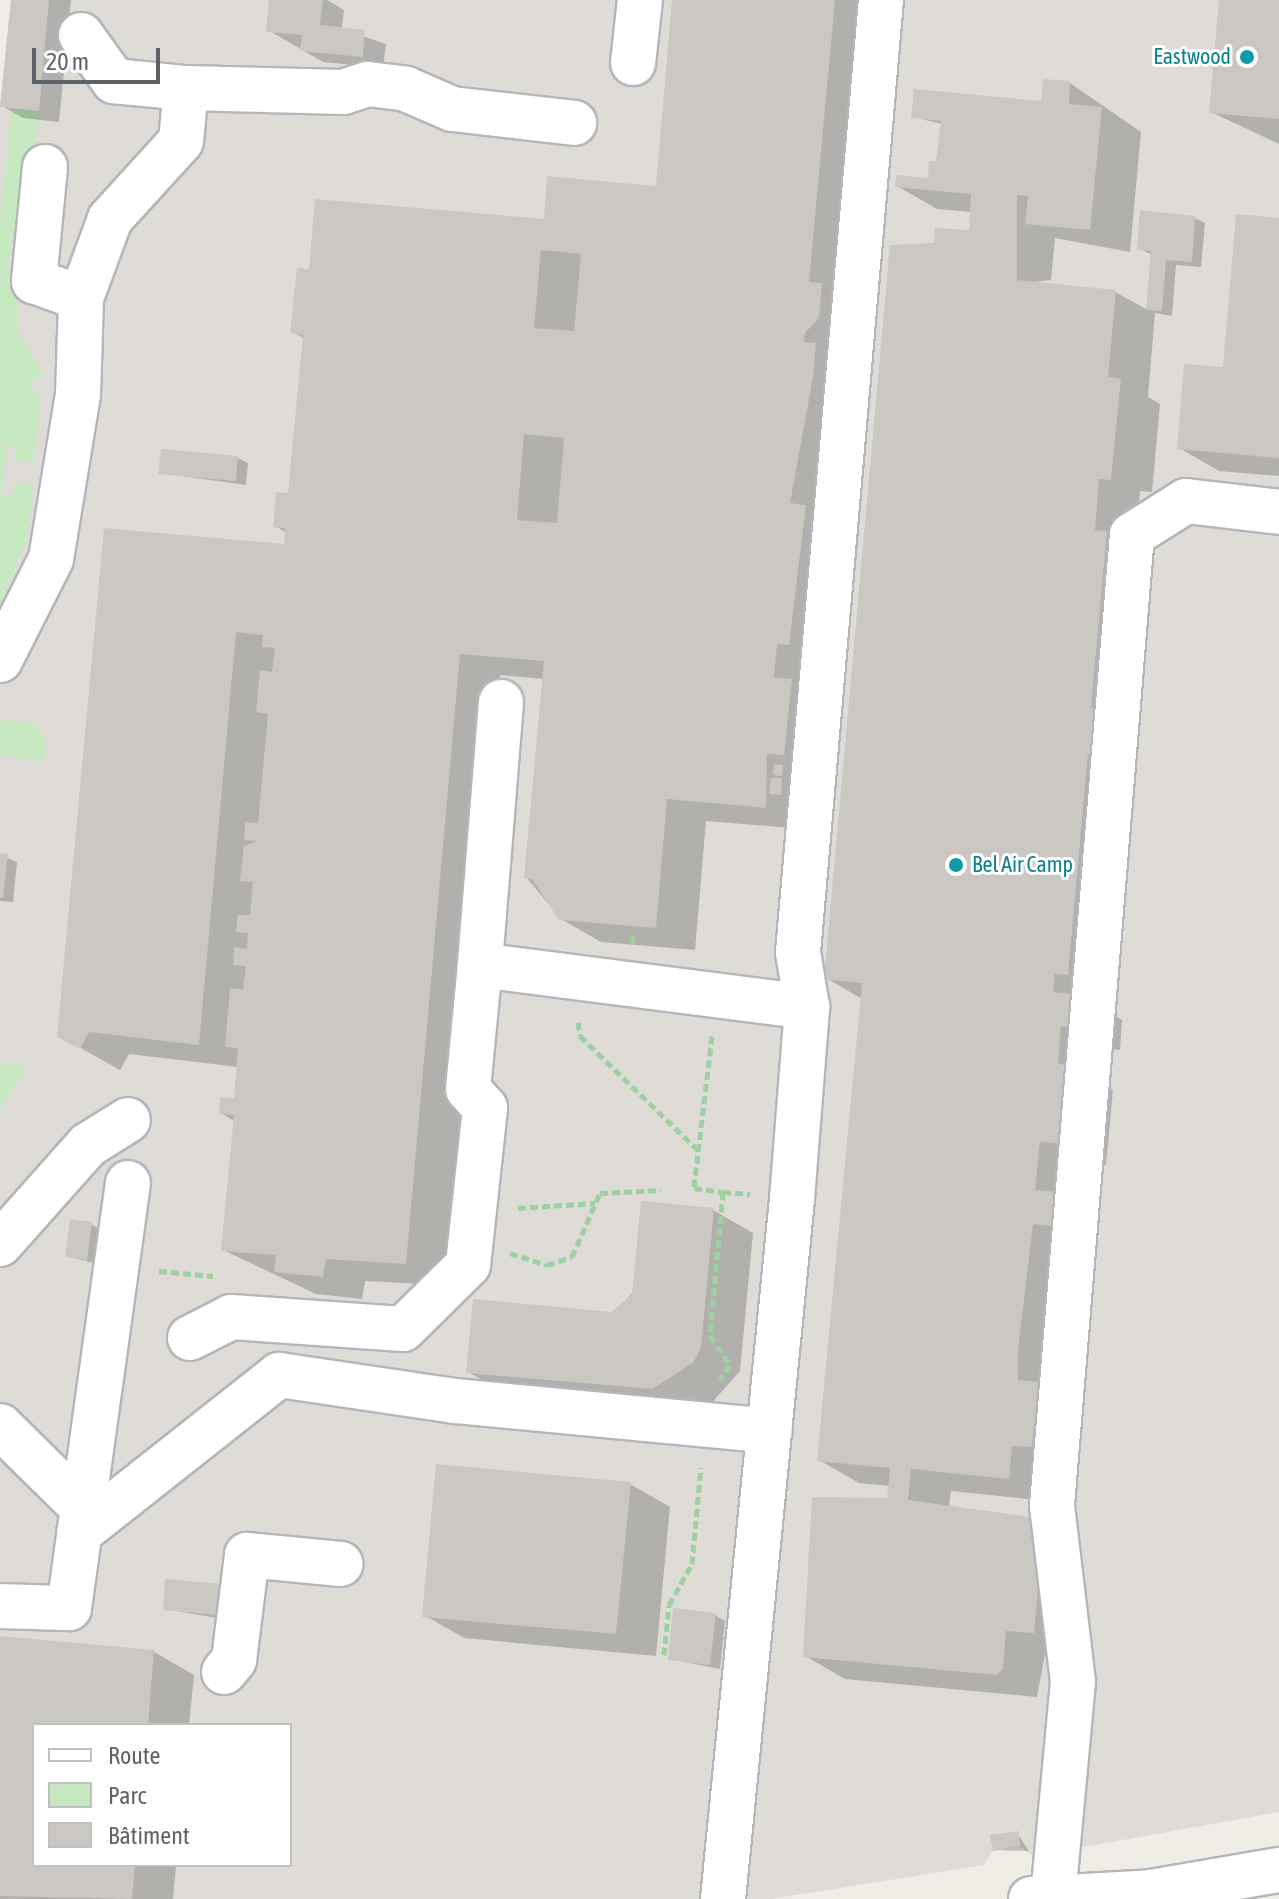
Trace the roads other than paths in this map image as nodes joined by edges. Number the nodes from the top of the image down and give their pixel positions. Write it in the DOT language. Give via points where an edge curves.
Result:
graph roads {
  1 [pos="640,0"];
  2 [pos="881,0"];
  3 [pos="81,35"];
  4 [pos="633,63"];
  5 [pos="186,88"];
  6 [pos="574,123"];
  7 [pos="45,167"];
  8 [pos="81,298"];
  9 [pos="1279,512"];
  10 [pos="0,660"];
  11 [pos="501,702"];
  12 [pos="480,965"];
  13 [pos="807,1007"];
  14 [pos="128,1120"];
  15 [pos="128,1183"];
  16 [pos="0,1244"];
  17 [pos="347,1325"];
  18 [pos="190,1338"];
  19 [pos="340,1384"];
  20 [pos="0,1426"];
  21 [pos="770,1431"];
  22 [pos="80,1520"];
  23 [pos="341,1564"];
  24 [pos="0,1606"];
  25 [pos="224,1672"];
  26 [pos="1279,1870"];
  27 [pos="1042,1898"];
  28 [pos="723,1899"];
  1 -- 4 [label="street"];
  2 -- 13 [label="street" via="798,952"];
  3 -- 5 [label="street" via="114,81"];
  5 -- 6 [label="street" via="343,92 368,84 406,89 452,109"];
  5 -- 8 [label="street" via="181,141 110,219"];
  7 -- 8 [label="street" via="34,281"];
  8 -- 10 [label="street" via="78,395 51,559"];
  9 -- 27 [label="street" via="1186,501 1132,535 1052,1505 1073,1682"];
  11 -- 12 [label="street"];
  12 -- 13 [label="street"];
  12 -- 17 [label="street" via="468,1089 485,1108 468,1265 403,1329"];
  13 -- 21 [label="street"];
  14 -- 16 [label="street" via="88,1145"];
  15 -- 22 [label="street"];
  17 -- 18 [label="street" via="231,1317"];
  17 -- 19 [label="street"];
  19 -- 21 [label="street"];
  19 -- 22 [label="street" via="279,1375"];
  20 -- 22 [label="street"];
  21 -- 28 [label="street"];
  22 -- 24 [label="street" via="69,1608"];
  23 -- 25 [label="street" via="247,1555 234,1660"];
  26 -- 27 [label="street" via="1151,1892"];
}
